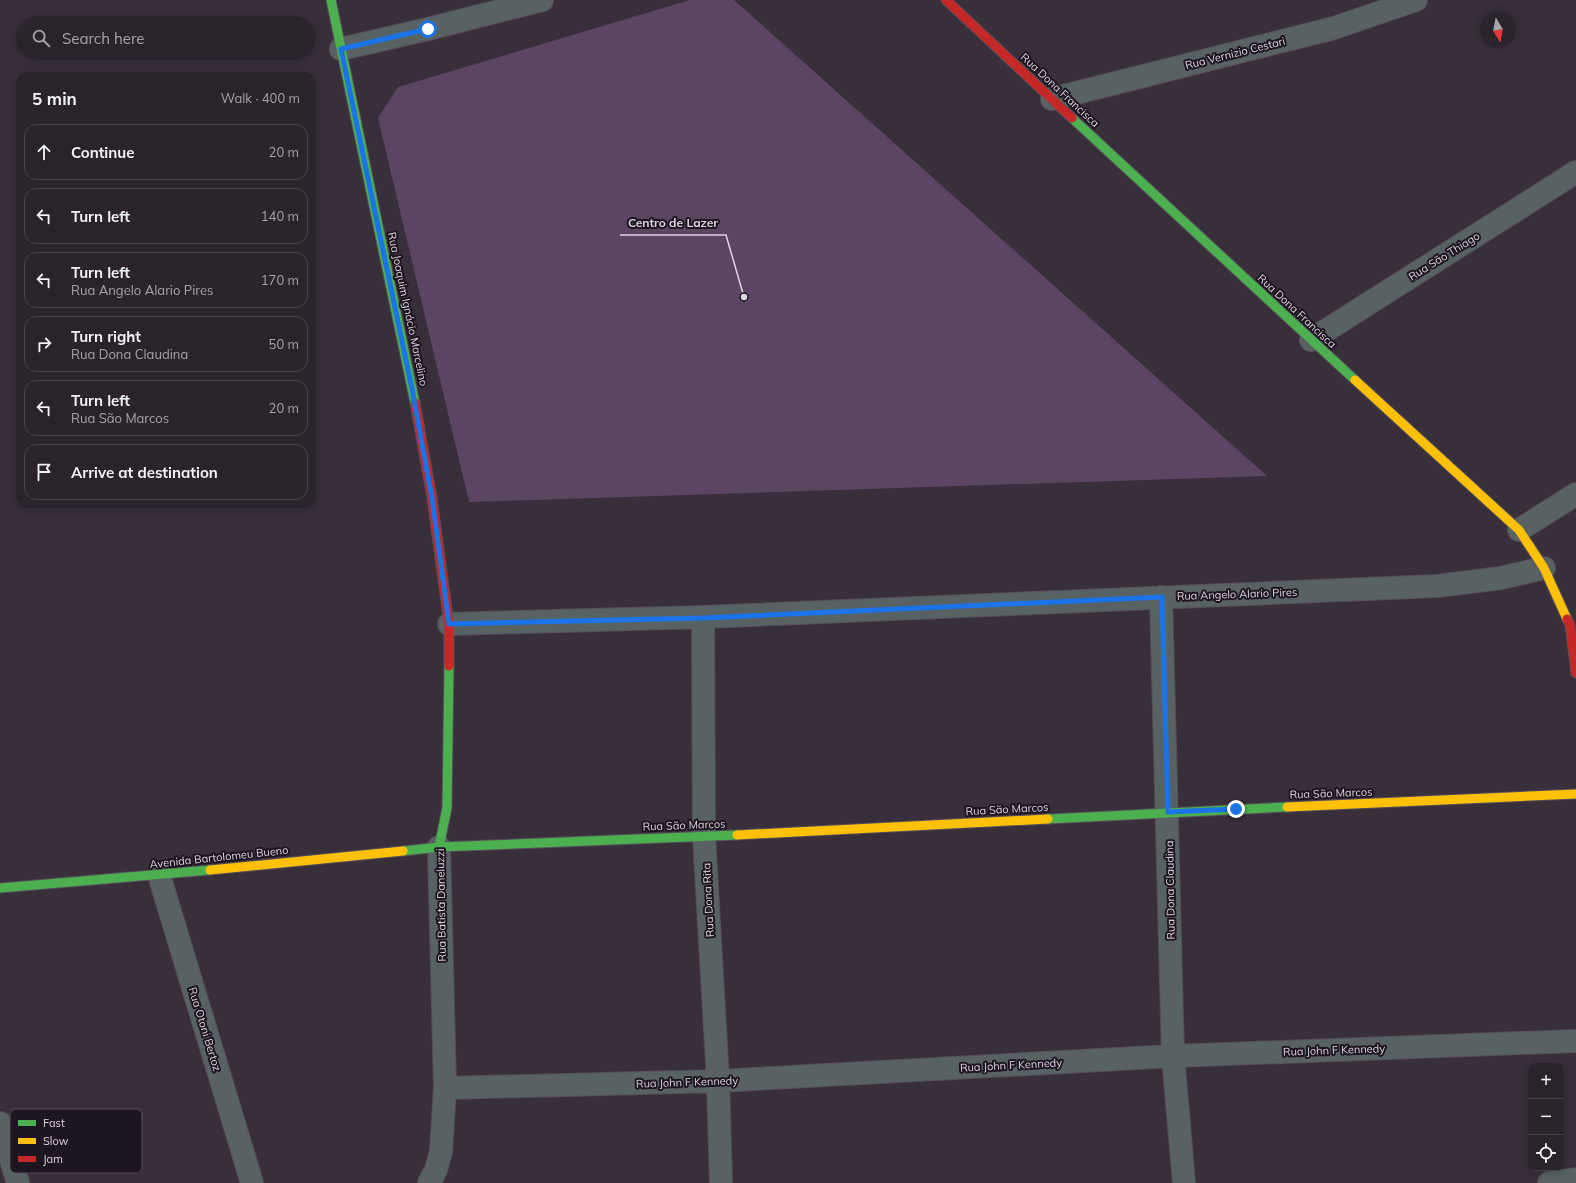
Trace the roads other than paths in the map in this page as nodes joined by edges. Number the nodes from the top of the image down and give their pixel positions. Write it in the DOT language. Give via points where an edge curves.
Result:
graph roads {
  1 [pos="331,0"];
  2 [pos="542,0"];
  3 [pos="946,0"];
  4 [pos="1416,0"];
  5 [pos="341,49"];
  6 [pos="1052,99"];
  7 [pos="1576,172"];
  8 [pos="1311,340"];
  9 [pos="1576,494"];
  10 [pos="1519,530"];
  11 [pos="1544,568"];
  12 [pos="1162,597"];
  13 [pos="703,618"];
  14 [pos="449,624"];
  15 [pos="1576,673"];
  16 [pos="1576,794"];
  17 [pos="1168,812"];
  18 [pos="704,836"];
  19 [pos="439,847"];
  20 [pos="159,875"];
  21 [pos="0,888"];
  22 [pos="1576,1041"];
  23 [pos="1173,1056"];
  24 [pos="718,1081"];
  25 [pos="445,1088"];
  26 [pos="0,1123"];
  27 [pos="10,1156"];
  28 [pos="15,1173"];
  29 [pos="1576,1179"];
  30 [pos="18,1183"];
  31 [pos="252,1183"];
  32 [pos="429,1183"];
  33 [pos="721,1183"];
  34 [pos="1184,1183"];
  35 [pos="1549,1183"];
  1 -- 5 [label="street, Rua Joaquim Ignácio Marcelino"];
  2 -- 5 [label="street"];
  3 -- 6 [label="street, Rua Dona Francisca"];
  4 -- 6 [label="street, Rua Vernizio Cestari" via="1334,28"];
  5 -- 14 [label="street, Rua Joaquim Ignácio Marcelino" via="412,389 432,498"];
  6 -- 8 [label="street, Rua Dona Francisca"];
  7 -- 8 [label="street, Rua São Thiago"];
  8 -- 10 [label="street, Rua Dona Francisca"];
  9 -- 10 [label="street"];
  10 -- 11 [label="street, Rua Dona Francisca"];
  11 -- 12 [label="street, Rua Angelo Alario Pires" via="1501,578 1437,586"];
  11 -- 15 [label="street, Rua Dona Francisca" via="1570,625"];
  12 -- 13 [label="street, Rua Angelo Alario Pires"];
  12 -- 17 [label="street, Rua Dona Claudina"];
  13 -- 14 [label="street, Rua Angelo Alario Pires"];
  13 -- 18 [label="street, Rua Dona Rita"];
  14 -- 19 [label="street, Rua Batista Daneluzzi" via="447,808"];
  16 -- 17 [label="street, Rua São Marcos"];
  17 -- 18 [label="street, Rua São Marcos"];
  17 -- 23 [label="street, Rua Dona Claudina"];
  18 -- 19 [label="street, Rua São Marcos"];
  18 -- 24 [label="street, Rua Dona Rita"];
  19 -- 20 [label="street, Avenida Bartolomeu Bueno"];
  19 -- 25 [label="street, Rua Batista Daneluzzi"];
  20 -- 21 [label="street, Avenida Bartolomeu Bueno"];
  20 -- 31 [label="street, Rua Otoni Bertoz"];
  22 -- 23 [label="street, Rua John F Kennedy"];
  23 -- 24 [label="street, Rua John F Kennedy"];
  23 -- 34 [label="street, Rua Dona Claudina"];
  24 -- 25 [label="street, Rua John F Kennedy"];
  24 -- 33 [label="street, Rua Dona Rita"];
  25 -- 32 [label="street, Rua Batista Daneluzzi" via="441,1151"];
  26 -- 27 [label="street"];
  28 -- 30 [label="street"];
  29 -- 35 [label="street"];
}
